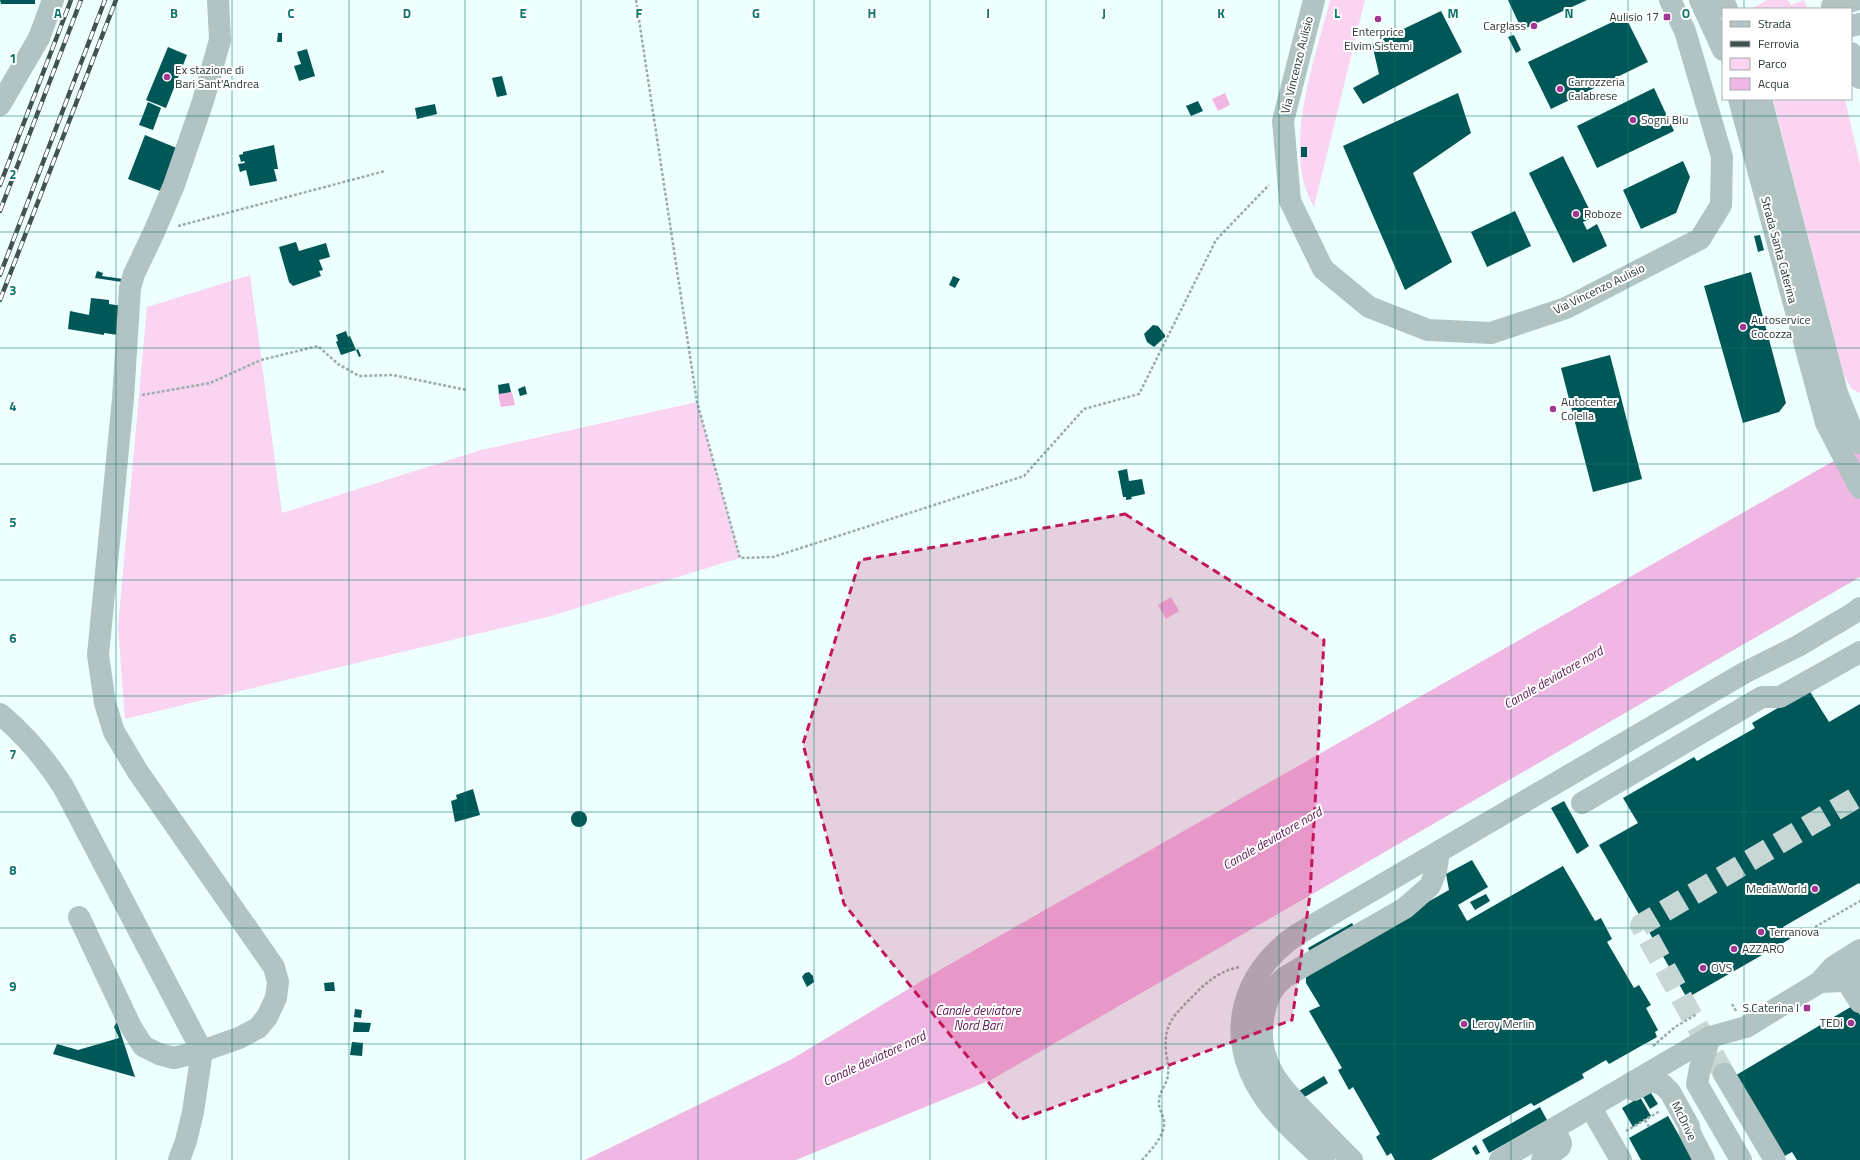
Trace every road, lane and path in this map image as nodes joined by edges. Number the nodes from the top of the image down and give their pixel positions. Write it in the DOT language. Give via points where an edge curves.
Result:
graph roads {
  1 [pos="53,0"];
  2 [pos="218,0"];
  3 [pos="636,0"];
  4 [pos="1314,0"];
  5 [pos="1670,0"];
  6 [pos="1700,0"];
  7 [pos="1855,0"];
  8 [pos="1832,5"];
  9 [pos="1722,48"];
  10 [pos="1852,56"];
  11 [pos="1860,78"];
  12 [pos="1739,100"];
  13 [pos="1761,100"];
  14 [pos="0,105"];
  15 [pos="1287,166"];
  16 [pos="385,171"];
  17 [pos="154,232"];
  18 [pos="467,390"];
  19 [pos="123,398"];
  20 [pos="1857,431"];
  21 [pos="1860,488"];
  22 [pos="1857,611"];
  23 [pos="1860,652"];
  24 [pos="1744,673"];
  25 [pos="1767,703"];
  26 [pos="0,714"];
  27 [pos="1582,803"];
  28 [pos="1440,852"];
  29 [pos="1416,866"];
  30 [pos="1860,901"];
  31 [pos="79,917"];
  32 [pos="1354,926"];
  33 [pos="1815,927"];
  34 [pos="1860,950"];
  35 [pos="1260,969"];
  36 [pos="1853,976"];
  37 [pos="1820,982"];
  38 [pos="1860,1002"];
  39 [pos="1732,1004"];
  40 [pos="1736,1011"];
  41 [pos="1697,1014"];
  42 [pos="1675,1027"];
  43 [pos="1710,1037"];
  44 [pos="202,1051"];
  45 [pos="1665,1062"];
  46 [pos="1724,1074"];
  47 [pos="1697,1084"];
  48 [pos="1617,1092"];
  49 [pos="1591,1108"];
  50 [pos="1664,1109"];
  51 [pos="1645,1120"];
  52 [pos="1649,1127"];
  53 [pos="1554,1129"];
  54 [pos="1626,1131"];
  55 [pos="179,1160"];
  56 [pos="1142,1160"];
  57 [pos="1324,1160"];
  58 [pos="1352,1160"];
  59 [pos="1500,1160"];
  60 [pos="1542,1160"];
  61 [pos="1621,1160"];
  62 [pos="1704,1160"];
  63 [pos="1741,1160"];
  64 [pos="1775,1160"];
  1 -- 14 [label="street" via="39,38"];
  2 -- 17 [label="street" via="220,40 203,101 174,185"];
  3 -- 15 [label="path" via="697,402 740,558 773,557 1024,476 1084,408 1139,394 1216,240"];
  4 -- 15 [label="street, Via Vincenzo Aulisio" via="1283,121"];
  5 -- 15 [label="street, Via Vincenzo Aulisio" via="1685,31 1722,157 1721,205 1700,240 1566,308 1491,333 1428,330 1369,306 1323,269 1290,201"];
  6 -- 9 [label="street"];
  7 -- 8 [label="street"];
  10 -- 11 [label="street"];
  12 -- 21 [label="street, Strada Santa Caterina" via="1826,423"];
  13 -- 20 [label="street, Strada Santa Caterina" via="1837,393"];
  16 -- 17 [label="path"];
  17 -- 19 [label="street" via="130,288"];
  18 -- 19 [label="path" via="393,375 359,376 338,364 318,346 261,360 210,383"];
  19 -- 44 [label="street" via="98,655 105,704 114,732 138,772 274,966 278,982 276,998 267,1017 258,1028 239,1038"];
  22 -- 24 [label="street" via="1798,646"];
  23 -- 25 [label="street"];
  24 -- 25 [label="street"];
  24 -- 28 [label="street"];
  25 -- 27 [label="street"];
  26 -- 44 [label="street" via="53,770"];
  28 -- 29 [label="street"];
  28 -- 58 [label="street" via="1430,886 1405,908 1285,977 1273,988 1264,1012 1262,1043 1272,1074 1287,1094"];
  29 -- 32 [label="street" via="1410,882 1396,901"];
  29 -- 35 [label="street" via="1283,944"];
  30 -- 33 [label="path"];
  31 -- 44 [label="street" via="142,1046 174,1058"];
  34 -- 37 [label="street" via="1833,967"];
  35 -- 56 [label="path" via="1245,966 1231,968 1201,988 1171,1019 1166,1032 1168,1078 1158,1102 1164,1124 1162,1133"];
  35 -- 57 [label="street" via="1248,993 1242,1016 1245,1060 1251,1077 1262,1095"];
  36 -- 37 [label="street" via="1843,981"];
  36 -- 38 [label="street"];
  37 -- 43 [label="street" via="1746,1027"];
  39 -- 40 [label="path"];
  41 -- 42 [label="path"];
  43 -- 45 [label="street"];
  43 -- 47 [label="street"];
  44 -- 55 [label="street" via="193,1112"];
  45 -- 47 [label="street"];
  45 -- 48 [label="street"];
  46 -- 64 [label="street"];
  47 -- 63 [label="street"];
  48 -- 49 [label="street"];
  48 -- 62 [label="street, McDrive" via="1632,1090 1646,1083 1663,1085 1670,1092 1689,1126"];
  49 -- 53 [label="street"];
  49 -- 61 [label="street"];
  50 -- 51 [label="path"];
  51 -- 52 [label="path"];
  51 -- 54 [label="path"];
  53 -- 59 [label="street"];
  53 -- 60 [label="street" via="1561,1143 1560,1147"];
}
